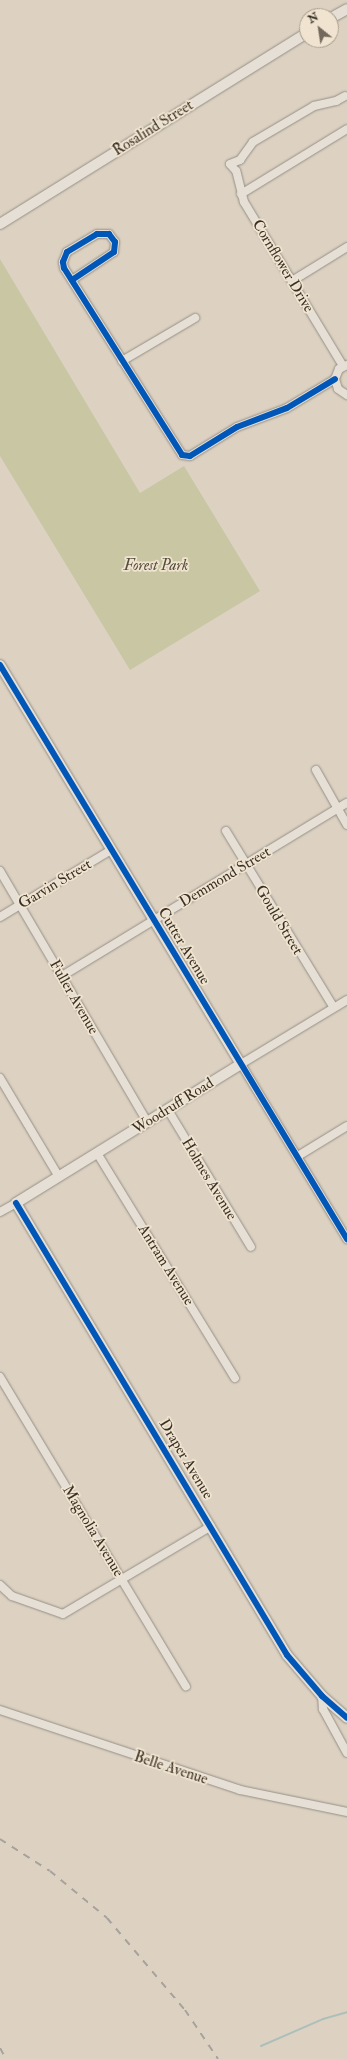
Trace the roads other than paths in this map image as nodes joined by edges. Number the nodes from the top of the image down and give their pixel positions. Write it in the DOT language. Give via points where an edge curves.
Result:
graph roads {
  1 [pos="299,38"];
  2 [pos="347,105"];
  3 [pos="347,129"];
  4 [pos="241,194"];
  5 [pos="0,224"];
  6 [pos="347,248"];
  7 [pos="72,280"];
  8 [pos="292,281"];
  9 [pos="195,318"];
  10 [pos="122,361"];
  11 [pos="345,365"];
  12 [pos="335,379"];
  13 [pos="347,395"];
  14 [pos="0,665"];
  15 [pos="316,770"];
  16 [pos="347,803"];
  17 [pos="338,809"];
  18 [pos="347,825"];
  19 [pos="226,831"];
  20 [pos="111,850"];
  21 [pos="246,865"];
  22 [pos="0,871"];
  23 [pos="20,905"];
  24 [pos="0,917"];
  25 [pos="154,921"];
  26 [pos="62,976"];
  27 [pos="347,1000"];
  28 [pos="334,1008"];
  29 [pos="240,1064"];
  30 [pos="0,1078"];
  31 [pos="168,1110"];
  32 [pos="147,1122"];
  33 [pos="347,1126"];
  34 [pos="97,1153"];
  35 [pos="298,1156"];
  36 [pos="59,1177"];
  37 [pos="16,1203"];
  38 [pos="0,1212"];
  39 [pos="347,1239"];
  40 [pos="251,1247"];
  41 [pos="0,1376"];
  42 [pos="235,1378"];
  43 [pos="211,1526"];
  44 [pos="123,1581"];
  45 [pos="0,1586"];
  46 [pos="186,1686"];
  47 [pos="322,1696"];
  48 [pos="0,1710"];
  49 [pos="347,1718"];
  50 [pos="347,1753"];
  51 [pos="347,1812"];
  1 -- 5 [label="street, Rosalind Street"];
  2 -- 4 [label="street, Cornflower Drive" via="345,96 314,106 260,138 240,160 230,164 236,172"];
  3 -- 4 [label="street"];
  4 -- 8 [label="street, Cornflower Drive"];
  6 -- 8 [label="street"];
  7 -- 7 [label="street" via="63,262 67,252 97,234 109,234 115,242 114,252"];
  7 -- 10 [label="street"];
  8 -- 11 [label="street, Cornflower Drive"];
  9 -- 10 [label="street"];
  10 -- 12 [label="street" via="182,455 190,456 237,427 272,413"];
  11 -- 12 [label="street"];
  12 -- 13 [label="street" via="338,389"];
  14 -- 20 [label="street, Cutter Avenue"];
  15 -- 17 [label="street"];
  16 -- 17 [label="street, Demmond Street"];
  17 -- 18 [label="street"];
  17 -- 21 [label="street, Demmond Street"];
  19 -- 21 [label="street, Gould Street"];
  20 -- 23 [label="street, Garvin Street"];
  20 -- 25 [label="street, Cutter Avenue"];
  21 -- 25 [label="street, Demmond Street"];
  21 -- 28 [label="street, Gould Street"];
  22 -- 23 [label="street, Fuller Avenue"];
  23 -- 24 [label="street, Garvin Street"];
  23 -- 26 [label="street, Fuller Avenue"];
  25 -- 26 [label="street, Demmond Street"];
  25 -- 29 [label="street, Cutter Avenue"];
  26 -- 32 [label="street, Fuller Avenue"];
  27 -- 28 [label="street, Woodruff Road"];
  28 -- 29 [label="street, Woodruff Road"];
  29 -- 31 [label="street, Woodruff Road"];
  29 -- 35 [label="street, Cutter Avenue"];
  30 -- 36 [label="street"];
  31 -- 32 [label="street, Woodruff Road"];
  31 -- 40 [label="street, Holmes Avenue"];
  32 -- 34 [label="street, Woodruff Road"];
  33 -- 35 [label="street"];
  34 -- 36 [label="street, Woodruff Road"];
  34 -- 42 [label="street, Antram Avenue"];
  35 -- 39 [label="street, Cutter Avenue"];
  36 -- 37 [label="street, Woodruff Road"];
  37 -- 38 [label="street, Woodruff Road"];
  37 -- 43 [label="street, Draper Avenue"];
  41 -- 44 [label="street, Magnolia Avenue"];
  43 -- 44 [label="street"];
  43 -- 47 [label="street, Draper Avenue" via="287,1655"];
  44 -- 45 [label="street" via="63,1614 12,1596"];
  44 -- 46 [label="street, Magnolia Avenue"];
  47 -- 49 [label="street, Draper Avenue"];
  47 -- 50 [label="street, Draper Avenue" via="323,1709"];
  48 -- 51 [label="street, Belle Avenue" via="240,1790"];
}
